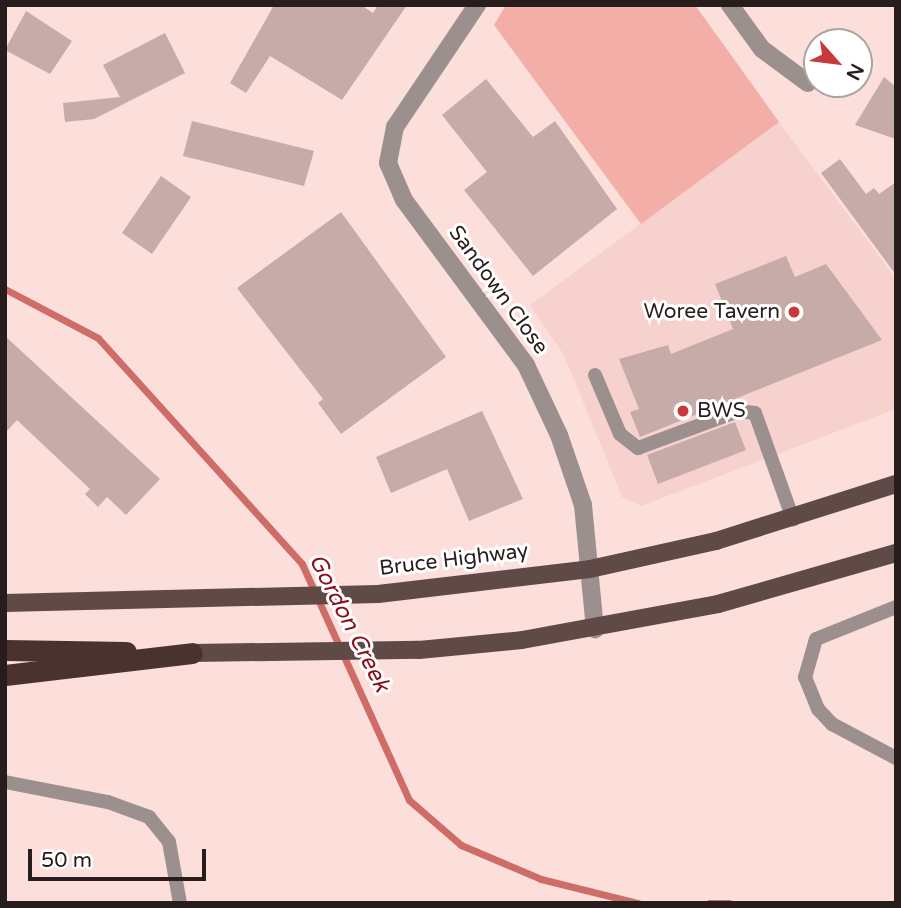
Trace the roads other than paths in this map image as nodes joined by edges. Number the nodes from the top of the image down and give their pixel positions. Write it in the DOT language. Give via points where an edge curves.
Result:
graph roads {
  1 [pos="477,5"];
  2 [pos="730,5"];
  3 [pos="803,79"];
  4 [pos="594,375"];
  5 [pos="896,484"];
  6 [pos="793,519"];
  7 [pos="896,553"];
  8 [pos="590,569"];
  9 [pos="5,603"];
  10 [pos="896,607"];
  11 [pos="595,628"];
  12 [pos="5,650"];
  13 [pos="192,653"];
  14 [pos="5,675"];
  15 [pos="896,758"];
  16 [pos="5,782"];
  17 [pos="180,903"];
  1 -- 8 [label="street, Sandown Close" via="395,127 388,163 404,200 542,396 577,485"];
  2 -- 3 [label="street" via="762,49"];
  4 -- 6 [label="lane" via="620,434 638,448 738,411 755,413"];
  5 -- 6 [label="main road, Bruce Highway"];
  6 -- 8 [label="main road, Bruce Highway"];
  7 -- 11 [label="main road" via="774,591"];
  8 -- 9 [label="main road, Bruce Highway" via="379,594"];
  8 -- 11 [label="street, Sandown Close"];
  10 -- 15 [label="lane" via="816,639 805,677 818,709 832,724"];
  11 -- 13 [label="main road" via="419,650"];
  12 -- 13 [label="highway"];
  13 -- 14 [label="highway"];
  16 -- 17 [label="lane" via="120,804 149,817 169,842"];
}
